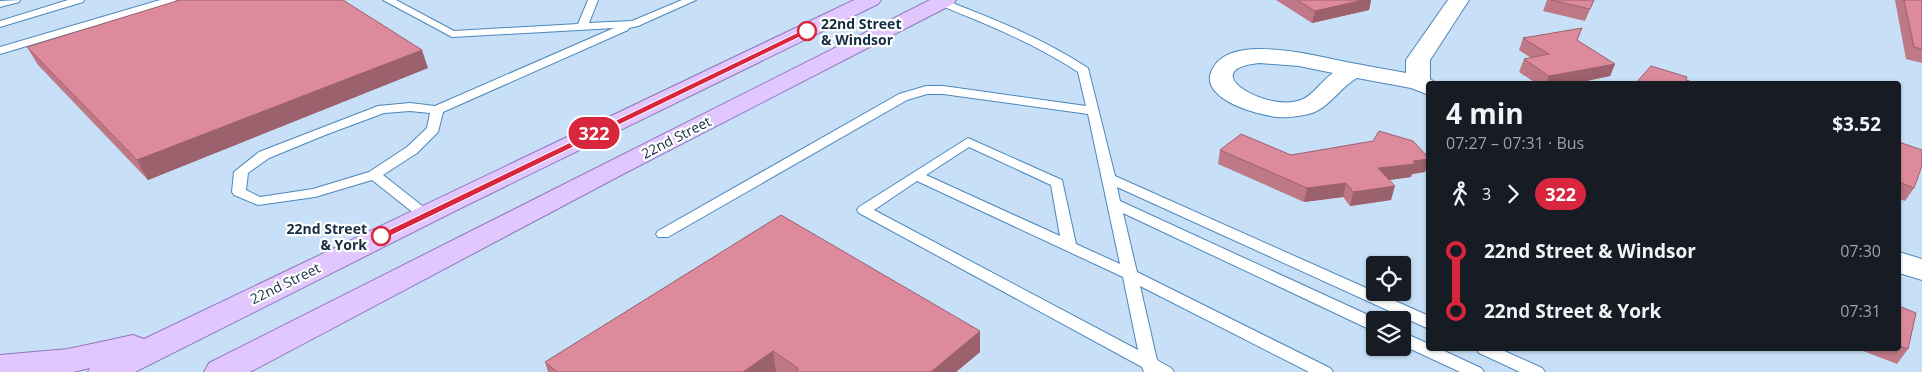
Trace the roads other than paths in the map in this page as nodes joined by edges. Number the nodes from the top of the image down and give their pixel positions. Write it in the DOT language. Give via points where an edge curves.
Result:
graph roads {
  1 [pos="15,0"];
  2 [pos="79,0"];
  3 [pos="171,0"];
  4 [pos="388,0"];
  5 [pos="593,0"];
  6 [pos="691,0"];
  7 [pos="871,0"];
  8 [pos="1459,0"];
  9 [pos="941,1"];
  10 [pos="0,4"];
  11 [pos="0,24"];
  12 [pos="634,24"];
  13 [pos="582,27"];
  14 [pos="0,51"];
  15 [pos="1355,70"];
  16 [pos="1423,85"];
  17 [pos="437,110"];
  18 [pos="1093,111"];
  19 [pos="374,175"];
  20 [pos="917,176"];
  21 [pos="1108,178"];
  22 [pos="1114,203"];
  23 [pos="425,215"];
  24 [pos="663,234"];
  25 [pos="1069,245"];
  26 [pos="1901,263"];
  27 [pos="1922,270"];
  28 [pos="1129,274"];
  29 [pos="1366,321"];
  30 [pos="1426,322"];
  31 [pos="171,339"];
  32 [pos="1411,342"];
  33 [pos="1426,349"];
  34 [pos="1430,351"];
  35 [pos="1489,351"];
  36 [pos="0,367"];
  37 [pos="1150,368"];
  38 [pos="105,372"];
  39 [pos="221,372"];
  40 [pos="1165,372"];
  41 [pos="1324,372"];
  42 [pos="1475,372"];
  43 [pos="1536,372"];
  1 -- 10 [label="lane"];
  2 -- 11 [label="lane"];
  3 -- 14 [label="lane"];
  4 -- 13 [label="lane" via="452,34"];
  5 -- 13 [label="lane"];
  6 -- 12 [label="lane"];
  7 -- 23 [label="main road, 22nd Street"];
  8 -- 16 [label="street" via="1418,60"];
  9 -- 18 [label="lane" via="1051,49 1084,70"];
  9 -- 39 [label="main road, 22nd Street"];
  12 -- 13 [label="lane"];
  12 -- 17 [label="lane"];
  15 -- 15 [label="street" via="1281,57 1251,57 1223,67 1220,76 1222,86 1238,97 1263,106 1289,110 1311,105"];
  15 -- 16 [label="street"];
  17 -- 19 [label="lane" via="433,129 412,150"];
  17 -- 19 [label="lane" via="410,107 382,109 320,132 264,156 241,172 239,192 258,201 315,193"];
  18 -- 21 [label="lane"];
  18 -- 24 [label="lane" via="926,90 903,97"];
  19 -- 23 [label="lane"];
  20 -- 25 [label="lane"];
  20 -- 25 [label="lane" via="968,142 977,146 1057,184"];
  20 -- 37 [label="lane" via="864,210"];
  21 -- 22 [label="lane"];
  21 -- 30 [label="lane"];
  22 -- 28 [label="lane"];
  22 -- 29 [label="lane"];
  23 -- 31 [label="main road, 22nd Street"];
  25 -- 28 [label="lane"];
  26 -- 27 [label="street"];
  28 -- 37 [label="lane"];
  28 -- 41 [label="lane"];
  31 -- 36 [label="main road" via="68,361"];
  31 -- 38 [label="main road, 22nd Street"];
  32 -- 33 [label="lane"];
  34 -- 42 [label="lane"];
  35 -- 43 [label="lane"];
  37 -- 40 [label="lane"];
}
